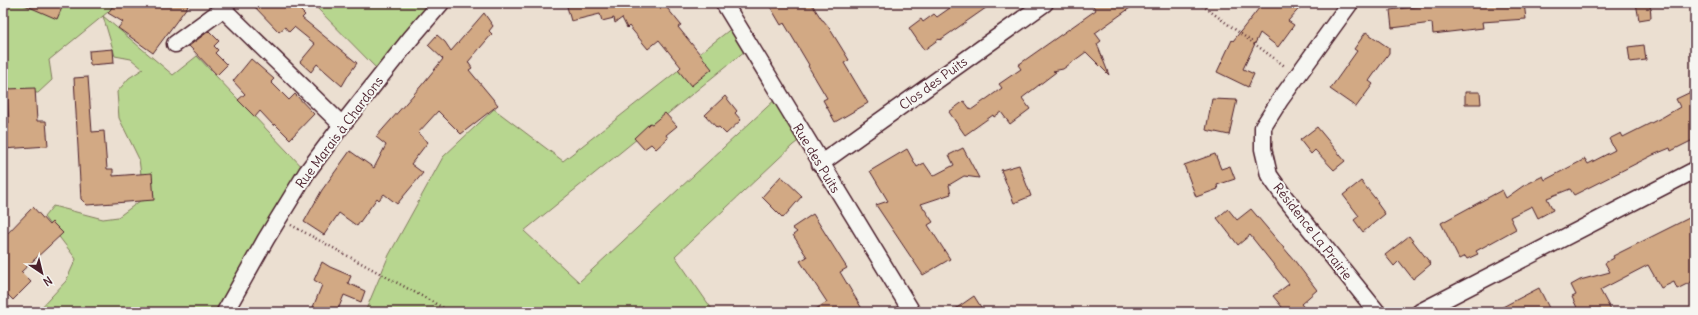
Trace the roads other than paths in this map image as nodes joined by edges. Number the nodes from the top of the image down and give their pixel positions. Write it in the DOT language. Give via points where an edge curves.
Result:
graph roads {
  1 [pos="441,3"];
  2 [pos="724,3"];
  3 [pos="1045,3"];
  4 [pos="1350,3"];
  5 [pos="226,6"];
  6 [pos="175,44"];
  7 [pos="342,125"];
  8 [pos="820,164"];
  9 [pos="1695,170"];
  10 [pos="225,312"];
  11 [pos="912,312"];
  12 [pos="1376,312"];
  13 [pos="1420,312"];
  1 -- 7 [label="street, Rue Marais à Chardons" via="410,38"];
  2 -- 8 [label="street, Rue des Puits"];
  3 -- 8 [label="street, Clos des Puits"];
  4 -- 12 [label="street, Résidence La Prairie" via="1263,127 1263,149 1269,174 1286,199"];
  5 -- 6 [label="street"];
  5 -- 7 [label="street"];
  7 -- 10 [label="street, Rue Marais à Chardons" via="307,172 278,218"];
  8 -- 11 [label="street, Rue des Puits"];
  9 -- 13 [label="street"];
}
